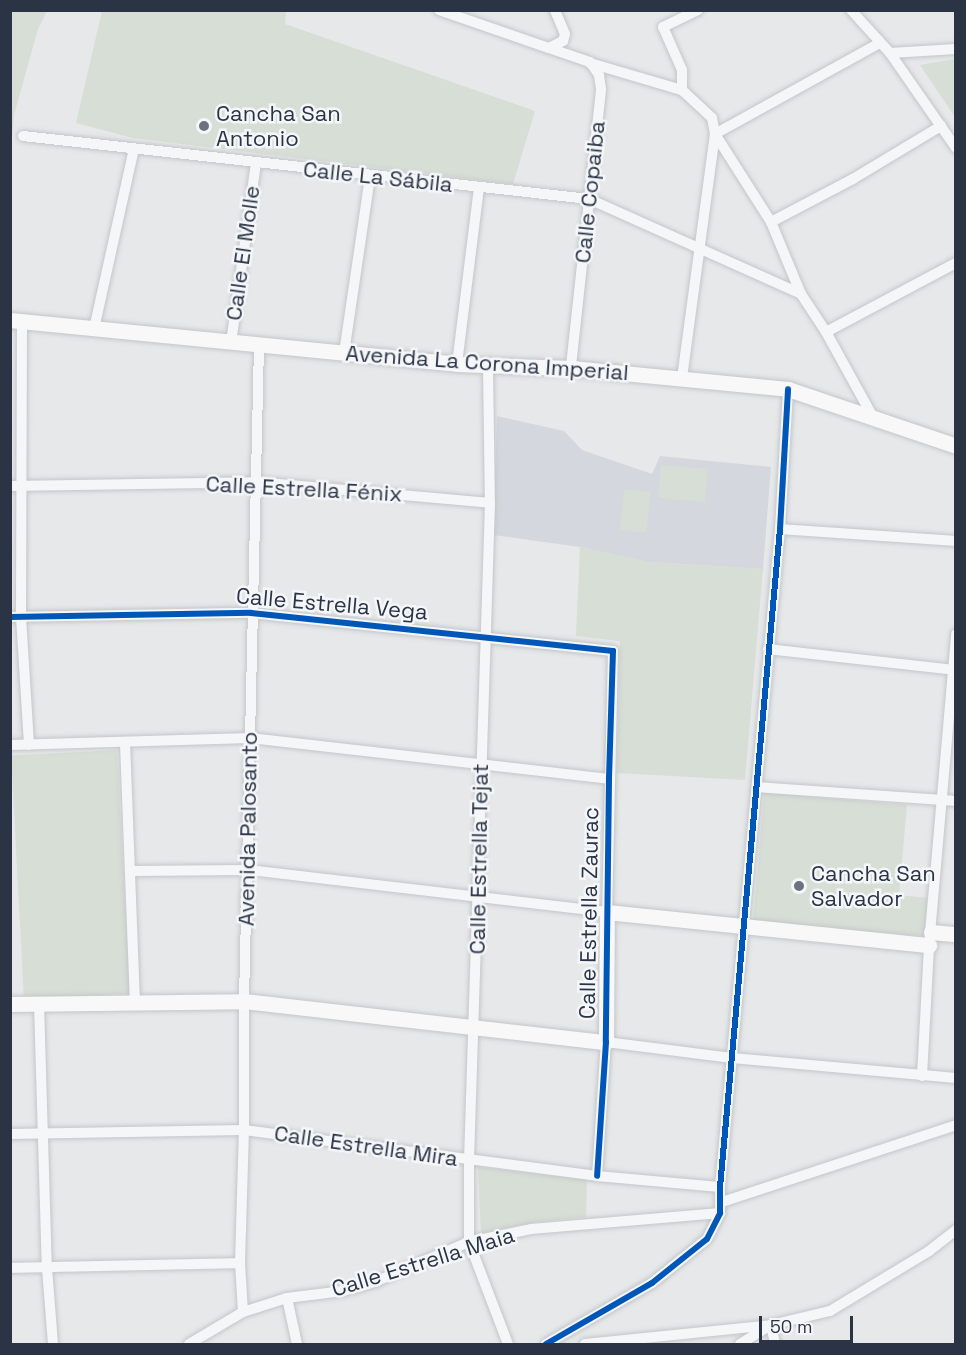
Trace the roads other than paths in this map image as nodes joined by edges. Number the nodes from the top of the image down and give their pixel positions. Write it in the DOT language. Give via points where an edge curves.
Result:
graph roads {
  1 [pos="439,10"];
  2 [pos="555,10"];
  3 [pos="698,10"];
  4 [pos="851,10"];
  5 [pos="880,43"];
  6 [pos="549,48"];
  7 [pos="956,49"];
  8 [pos="890,53"];
  9 [pos="590,62"];
  10 [pos="682,90"];
  11 [pos="941,126"];
  12 [pos="715,134"];
  13 [pos="23,136"];
  14 [pos="135,148"];
  15 [pos="956,148"];
  16 [pos="256,163"];
  17 [pos="370,176"];
  18 [pos="479,188"];
  19 [pos="589,199"];
  20 [pos="771,222"];
  21 [pos="699,247"];
  22 [pos="956,263"];
  23 [pos="801,294"];
  24 [pos="16,321"];
  25 [pos="94,329"];
  26 [pos="826,332"];
  27 [pos="231,343"];
  28 [pos="259,345"];
  29 [pos="344,353"];
  30 [pos="457,364"];
  31 [pos="488,367"];
  32 [pos="571,368"];
  33 [pos="682,378"];
  34 [pos="788,389"];
  35 [pos="873,417"];
  36 [pos="956,446"];
  37 [pos="256,482"];
  38 [pos="10,486"];
  39 [pos="23,486"];
  40 [pos="490,503"];
  41 [pos="780,529"];
  42 [pos="956,541"];
  43 [pos="251,613"];
  44 [pos="16,617"];
  45 [pos="956,634"];
  46 [pos="484,636"];
  47 [pos="768,649"];
  48 [pos="613,651"];
  49 [pos="954,670"];
  50 [pos="250,738"];
  51 [pos="125,743"];
  52 [pos="10,745"];
  53 [pos="29,745"];
  54 [pos="481,764"];
  55 [pos="609,779"];
  56 [pos="757,787"];
  57 [pos="942,800"];
  58 [pos="956,801"];
  59 [pos="248,870"];
  60 [pos="130,871"];
  61 [pos="479,896"];
  62 [pos="607,912"];
  63 [pos="746,927"];
  64 [pos="956,934"];
  65 [pos="930,938"];
  66 [pos="244,1001"];
  67 [pos="135,1003"];
  68 [pos="10,1004"];
  69 [pos="39,1004"];
  70 [pos="475,1029"];
  71 [pos="606,1042"];
  72 [pos="732,1058"];
  73 [pos="922,1076"];
  74 [pos="956,1078"];
  75 [pos="955,1129"];
  76 [pos="244,1130"];
  77 [pos="45,1133"];
  78 [pos="10,1134"];
  79 [pos="469,1160"];
  80 [pos="597,1176"];
  81 [pos="720,1186"];
  82 [pos="721,1207"];
  83 [pos="956,1230"];
  84 [pos="469,1242"];
  85 [pos="240,1263"];
  86 [pos="10,1268"];
  87 [pos="47,1268"];
  88 [pos="287,1298"];
  89 [pos="243,1312"];
  90 [pos="771,1324"];
  91 [pos="53,1344"];
  92 [pos="189,1344"];
  93 [pos="297,1344"];
  94 [pos="508,1344"];
  95 [pos="546,1344"];
  96 [pos="585,1344"];
  97 [pos="740,1344"];
  98 [pos="775,1344"];
  1 -- 6 [label="street"];
  2 -- 6 [label="street" via="565,34 563,41"];
  3 -- 10 [label="street" via="663,27 682,70"];
  4 -- 5 [label="street"];
  5 -- 8 [label="street"];
  5 -- 12 [label="street"];
  6 -- 9 [label="street"];
  7 -- 8 [label="street"];
  8 -- 11 [label="street"];
  9 -- 10 [label="street"];
  9 -- 19 [label="street, Calle Copaiba" via="599,75 601,90"];
  10 -- 12 [label="street" via="712,118"];
  11 -- 15 [label="street"];
  11 -- 20 [label="street"];
  12 -- 20 [label="street"];
  12 -- 21 [label="street"];
  13 -- 14 [label="street, Calle La Sábila"];
  14 -- 16 [label="street, Calle La Sábila"];
  14 -- 25 [label="street"];
  16 -- 17 [label="street, Calle La Sábila"];
  16 -- 27 [label="street, Calle El Molle"];
  17 -- 18 [label="street, Calle La Sábila"];
  17 -- 29 [label="street"];
  18 -- 19 [label="street, Calle La Sábila"];
  18 -- 30 [label="street"];
  19 -- 21 [label="street, Calle La Sábila"];
  19 -- 32 [label="street, Calle Copaiba"];
  20 -- 23 [label="street"];
  21 -- 23 [label="street, Calle La Sábila"];
  21 -- 33 [label="street"];
  22 -- 26 [label="street"];
  23 -- 26 [label="street"];
  24 -- 25 [label="street, Avenida La Corona Imperial"];
  24 -- 39 [label="street"];
  25 -- 27 [label="street, Avenida La Corona Imperial"];
  26 -- 35 [label="street"];
  27 -- 28 [label="street, Avenida La Corona Imperial"];
  28 -- 29 [label="street, Avenida La Corona Imperial"];
  28 -- 37 [label="street, Avenida Palosanto"];
  29 -- 30 [label="street, Avenida La Corona Imperial"];
  30 -- 31 [label="street, Avenida La Corona Imperial"];
  31 -- 32 [label="street, Avenida La Corona Imperial"];
  31 -- 40 [label="street, Calle Estrella Tejat"];
  32 -- 33 [label="street, Avenida La Corona Imperial"];
  33 -- 34 [label="street, Avenida La Corona Imperial"];
  34 -- 35 [label="street, Avenida La Corona Imperial"];
  34 -- 41 [label="street"];
  35 -- 36 [label="street, Avenida La Corona Imperial"];
  37 -- 39 [label="street, Calle Estrella Fénix"];
  37 -- 40 [label="street, Calle Estrella Fénix"];
  37 -- 43 [label="street, Avenida Palosanto"];
  38 -- 39 [label="street, Calle Estrella Fénix"];
  39 -- 44 [label="street"];
  40 -- 46 [label="street, Calle Estrella Tejat"];
  41 -- 42 [label="street"];
  41 -- 47 [label="street"];
  43 -- 44 [label="street, Calle Estrella Vega"];
  43 -- 46 [label="street, Calle Estrella Vega"];
  43 -- 50 [label="street, Avenida Palosanto"];
  44 -- 53 [label="street"];
  45 -- 49 [label="street"];
  46 -- 48 [label="street, Calle Estrella Vega"];
  46 -- 54 [label="street, Calle Estrella Tejat"];
  47 -- 49 [label="street"];
  47 -- 56 [label="street"];
  48 -- 55 [label="street, Calle Estrella Zaurac"];
  49 -- 57 [label="street"];
  50 -- 51 [label="street"];
  50 -- 54 [label="street"];
  50 -- 59 [label="street, Avenida Palosanto"];
  51 -- 53 [label="street"];
  51 -- 60 [label="street"];
  52 -- 53 [label="street"];
  54 -- 55 [label="street"];
  54 -- 61 [label="street, Calle Estrella Tejat"];
  55 -- 62 [label="street, Calle Estrella Zaurac"];
  56 -- 57 [label="street"];
  56 -- 63 [label="street"];
  57 -- 58 [label="street"];
  57 -- 65 [label="street"];
  59 -- 60 [label="street"];
  59 -- 61 [label="street"];
  59 -- 66 [label="street, Avenida Palosanto"];
  60 -- 67 [label="street"];
  61 -- 62 [label="street"];
  61 -- 70 [label="street, Calle Estrella Tejat"];
  62 -- 63 [label="street"];
  62 -- 71 [label="street, Calle Estrella Zaurac"];
  63 -- 65 [label="street"];
  63 -- 72 [label="street"];
  64 -- 65 [label="street"];
  65 -- 73 [label="street"];
  66 -- 67 [label="street"];
  66 -- 70 [label="street"];
  66 -- 76 [label="street, Avenida Palosanto"];
  67 -- 69 [label="street"];
  68 -- 69 [label="street"];
  69 -- 77 [label="street"];
  70 -- 71 [label="street"];
  70 -- 79 [label="street, Calle Estrella Tejat"];
  71 -- 72 [label="street"];
  71 -- 80 [label="street, Calle Estrella Zaurac"];
  72 -- 73 [label="street"];
  72 -- 81 [label="street"];
  73 -- 74 [label="street"];
  75 -- 82 [label="street, Calle Estrella Maia"];
  76 -- 77 [label="street, Calle Estrella Mira"];
  76 -- 79 [label="street, Calle Estrella Mira"];
  76 -- 85 [label="street, Avenida Palosanto"];
  77 -- 78 [label="street, Calle Estrella Mira"];
  77 -- 87 [label="street"];
  79 -- 80 [label="street, Calle Estrella Mira"];
  79 -- 84 [label="street, Calle Estrella Tejat"];
  80 -- 81 [label="street, Calle Estrella Mira"];
  81 -- 82 [label="street"];
  82 -- 84 [label="street, Calle Estrella Maia" via="531,1229"];
  82 -- 95 [label="street" via="707,1239 652,1283"];
  83 -- 90 [label="street" via="929,1251 830,1311"];
  84 -- 88 [label="street, Calle Estrella Maia" via="377,1281 343,1291"];
  84 -- 94 [label="street, Calle Estrella Tejat"];
  85 -- 87 [label="street"];
  85 -- 89 [label="street, Avenida Palosanto"];
  86 -- 87 [label="street"];
  87 -- 91 [label="street"];
  88 -- 89 [label="street, Calle Estrella Maia"];
  88 -- 93 [label="street"];
  89 -- 92 [label="street, Calle Estrella Maia"];
  90 -- 96 [label="street"];
  90 -- 97 [label="street"];
  90 -- 98 [label="street"];
}
